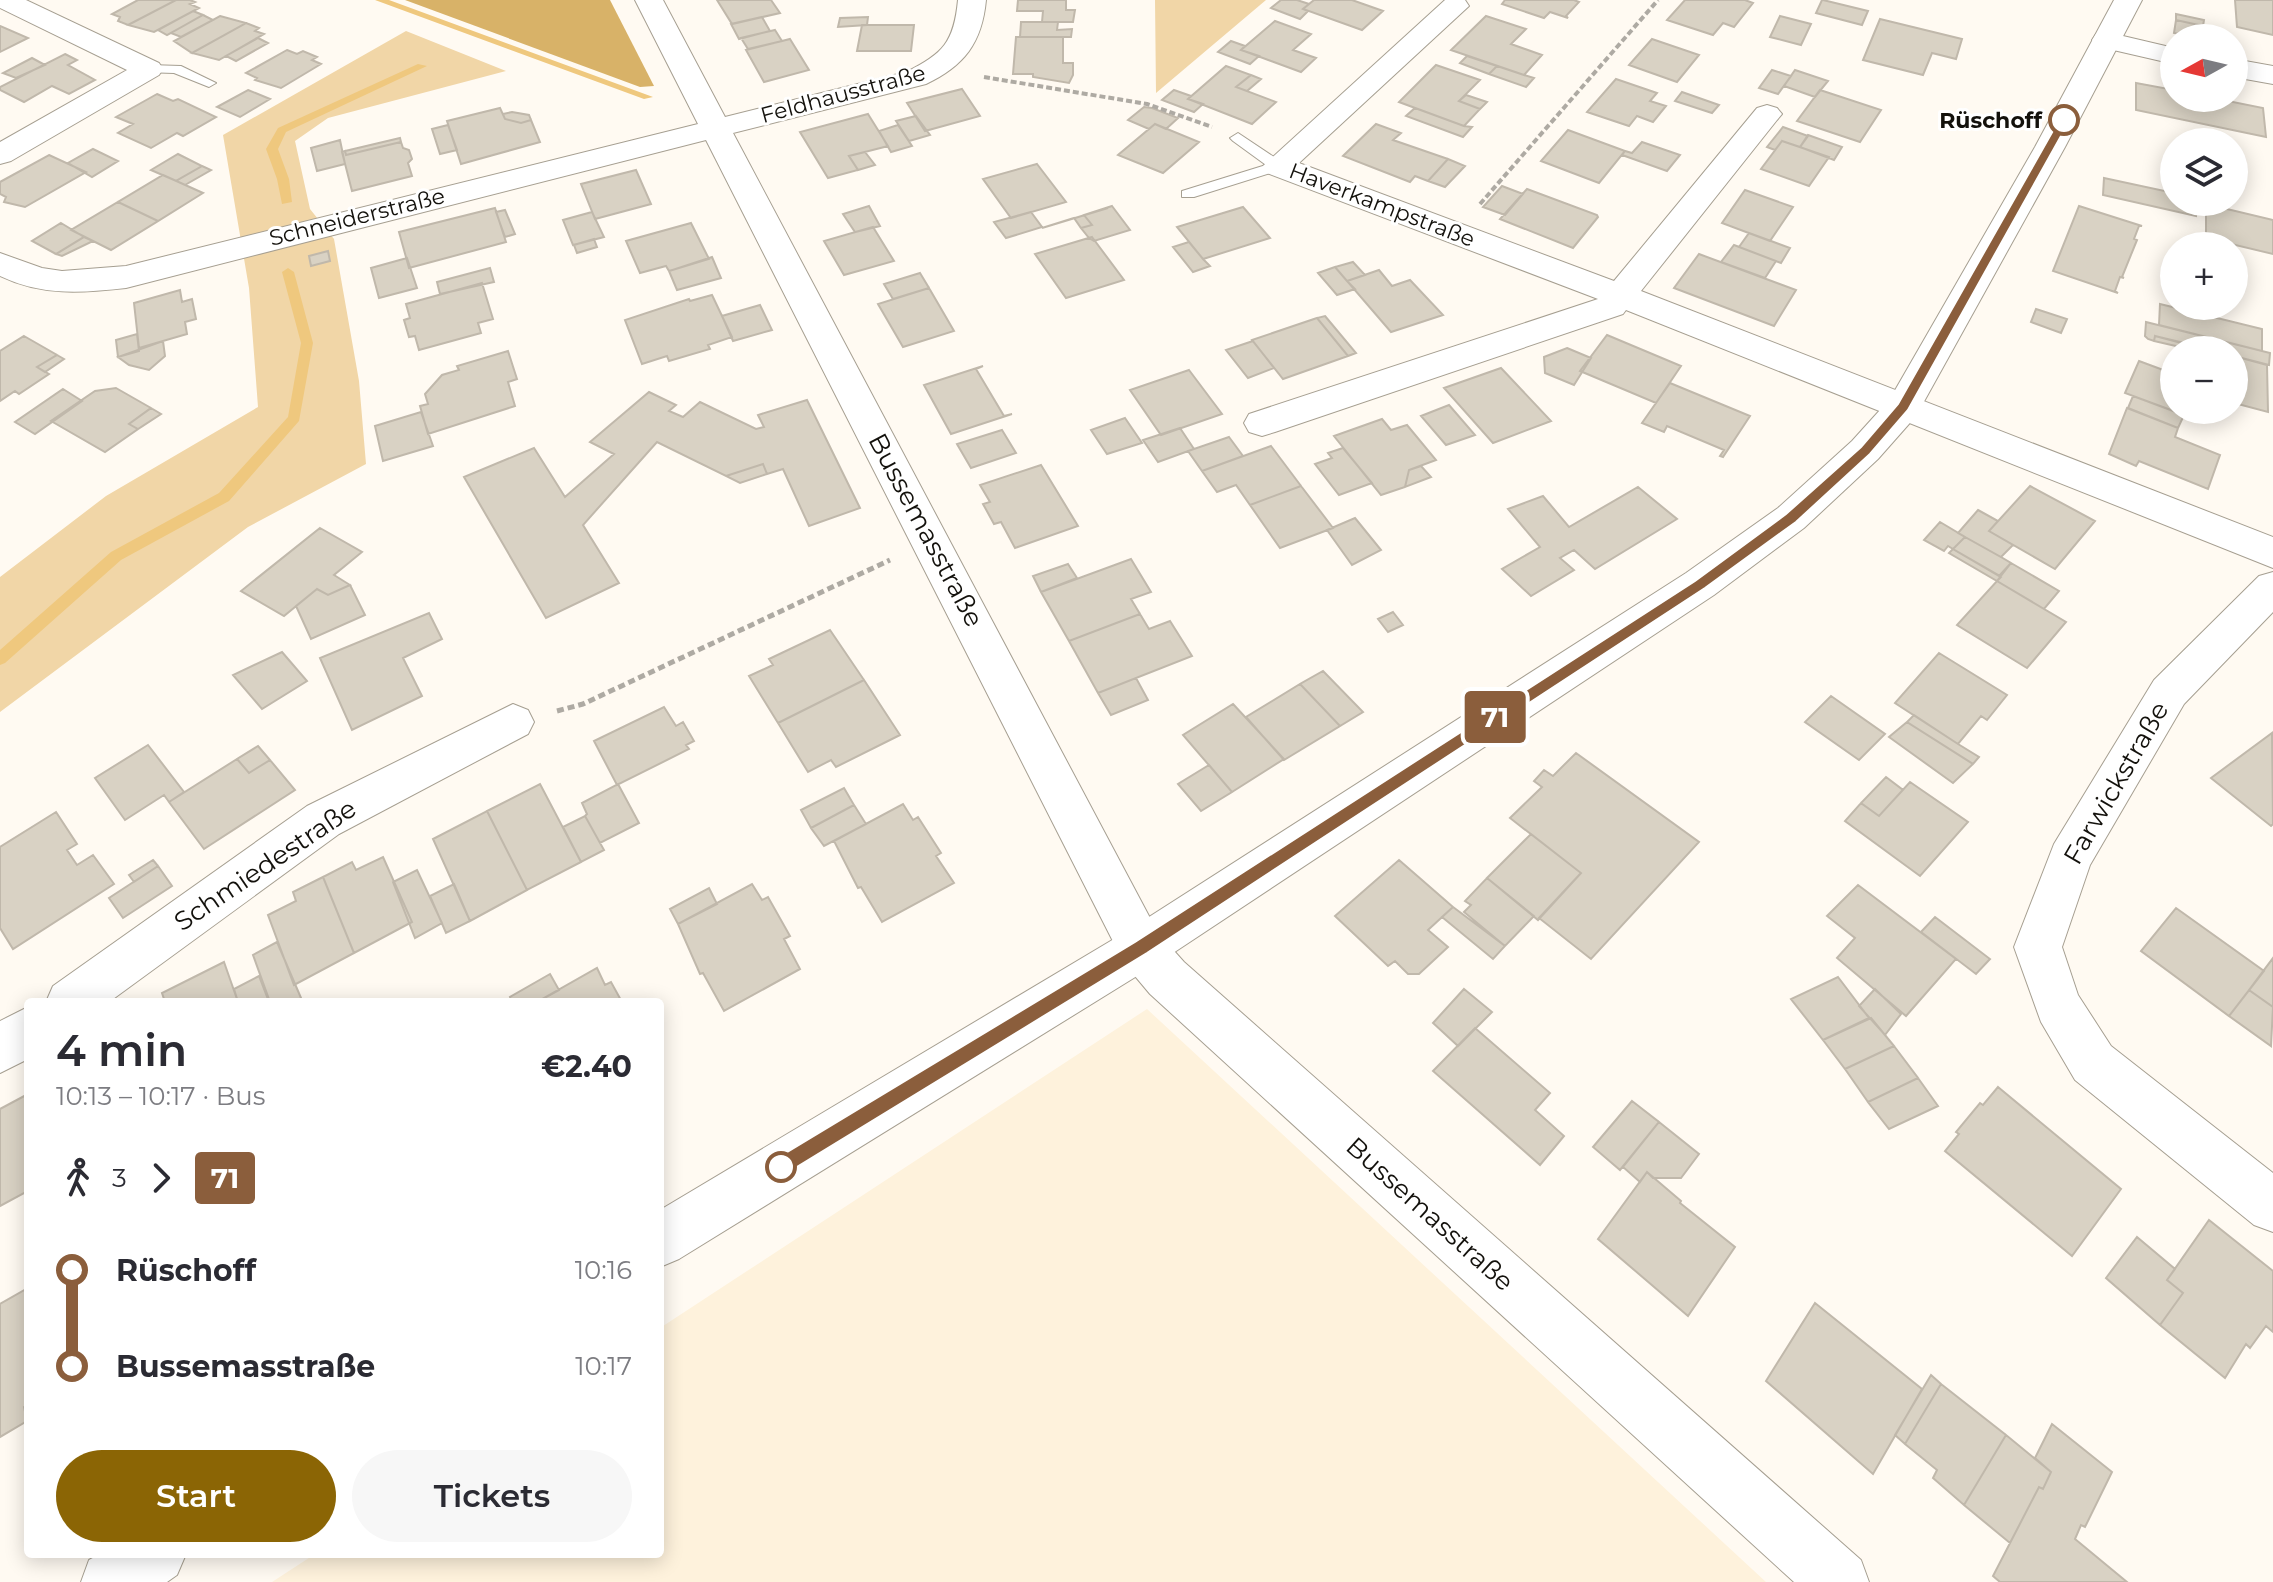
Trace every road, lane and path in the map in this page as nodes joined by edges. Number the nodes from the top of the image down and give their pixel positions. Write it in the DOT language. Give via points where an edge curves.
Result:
graph roads {
  1 [pos="649,0"];
  2 [pos="972,0"];
  3 [pos="1658,0"];
  4 [pos="2128,0"];
  5 [pos="3,1"];
  6 [pos="1455,6"];
  7 [pos="2106,40"];
  8 [pos="2160,53"];
  9 [pos="945,65"];
  10 [pos="149,69"];
  11 [pos="2248,71"];
  12 [pos="2273,75"];
  13 [pos="209,83"];
  14 [pos="1767,114"];
  15 [pos="715,127"];
  16 [pos="1238,138"];
  17 [pos="0,155"];
  18 [pos="1278,166"];
  19 [pos="1188,194"];
  20 [pos="1454,233"];
  21 [pos="0,263"];
  22 [pos="1620,295"];
  23 [pos="1903,407"];
  24 [pos="1262,423"];
  25 [pos="934,543"];
  26 [pos="2273,553"];
  27 [pos="2273,587"];
  28 [pos="513,722"];
  29 [pos="1141,948"];
  30 [pos="76,998"];
  31 [pos="24,1034"];
  32 [pos="0,1049"];
  33 [pos="2273,1206"];
  34 [pos="664,1238"];
  35 [pos="150,1558"];
  36 [pos="111,1582"];
  37 [pos="1839,1582"];
  1 -- 15 [label="street, Bussemasstraße"];
  2 -- 9 [label="street, Feldhausstraße" via="966,42"];
  3 -- 20 [label="path"];
  4 -- 7 [label="street"];
  5 -- 10 [label="street"];
  6 -- 18 [label="street, Haverkampstraße"];
  7 -- 8 [label="street"];
  7 -- 23 [label="street"];
  9 -- 15 [label="street, Feldhausstraße" via="916,78"];
  9 -- 16 [label="path" via="972,75 1147,104"];
  10 -- 13 [label="lane" via="176,69"];
  10 -- 17 [label="street"];
  11 -- 12 [label="street"];
  14 -- 22 [label="street"];
  15 -- 21 [label="street, Schneiderstraße" via="126,277 70,283 30,278"];
  15 -- 25 [label="street, Bussemasstraße"];
  16 -- 18 [label="lane"];
  18 -- 19 [label="lane"];
  18 -- 20 [label="street, Haverkampstraße"];
  20 -- 22 [label="street, Haverkampstraße"];
  22 -- 23 [label="street, Haverkampstraße"];
  22 -- 24 [label="street" via="1611,306"];
  23 -- 26 [label="street"];
  23 -- 29 [label="street" via="1791,518 1700,584"];
  25 -- 28 [label="path" via="583,704"];
  25 -- 29 [label="street, Bussemasstraße"];
  27 -- 33 [label="street, Farwickstraße" via="2169,692 2070,858 2038,947 2058,1006 2093,1063"];
  28 -- 30 [label="street, Schmiedestraße" via="323,820"];
  29 -- 34 [label="street"];
  29 -- 37 [label="street, Bussemasstraße" via="1179,988"];
  31 -- 32 [label="street"];
  35 -- 36 [label="street"];
}
